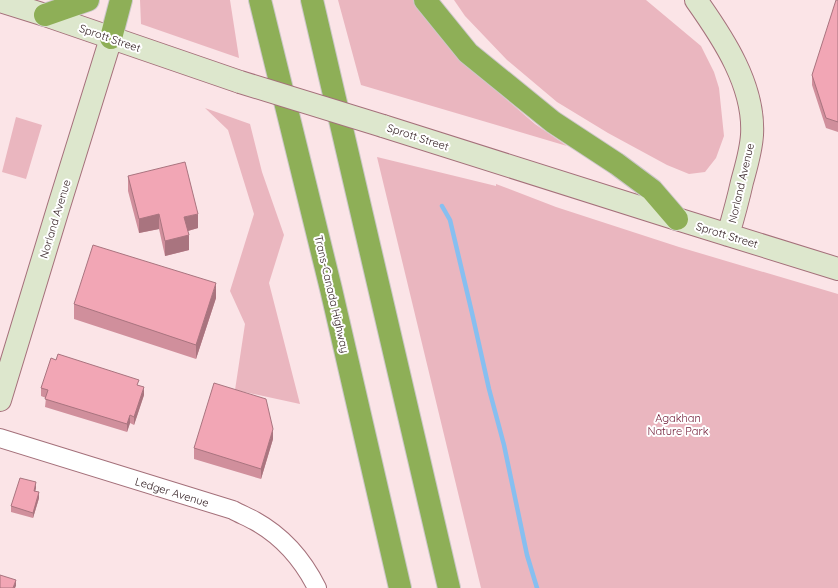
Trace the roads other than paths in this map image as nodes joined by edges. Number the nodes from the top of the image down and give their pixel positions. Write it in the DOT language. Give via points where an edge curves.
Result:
graph roads {
  1 [pos="88,0"];
  2 [pos="121,0"];
  3 [pos="260,0"];
  4 [pos="312,0"];
  5 [pos="425,0"];
  6 [pos="696,0"];
  7 [pos="0,1"];
  8 [pos="45,15"];
  9 [pos="111,38"];
  10 [pos="677,220"];
  11 [pos="728,235"];
  12 [pos="838,269"];
  13 [pos="0,400"];
  14 [pos="0,438"];
  15 [pos="317,588"];
  16 [pos="400,588"];
  17 [pos="449,588"];
  1 -- 8 [label="highway"];
  2 -- 9 [label="highway"];
  3 -- 16 [label="highway, Trans-Canada Highway" via="331,289"];
  4 -- 17 [label="highway"];
  5 -- 10 [label="highway" via="468,53 553,122 618,164 652,190"];
  6 -- 11 [label="main road, Norland Avenue" via="730,54 745,85 750,111 750,149"];
  7 -- 8 [label="main road, Sprott Street"];
  8 -- 9 [label="main road, Sprott Street"];
  9 -- 10 [label="main road, Sprott Street, bridge" via="240,82"];
  9 -- 13 [label="main road, Norland Avenue"];
  10 -- 11 [label="main road, Sprott Street"];
  11 -- 12 [label="main road, Sprott Street"];
  14 -- 15 [label="street, Ledger Avenue" via="233,510 255,520 288,546 302,562"];
}
